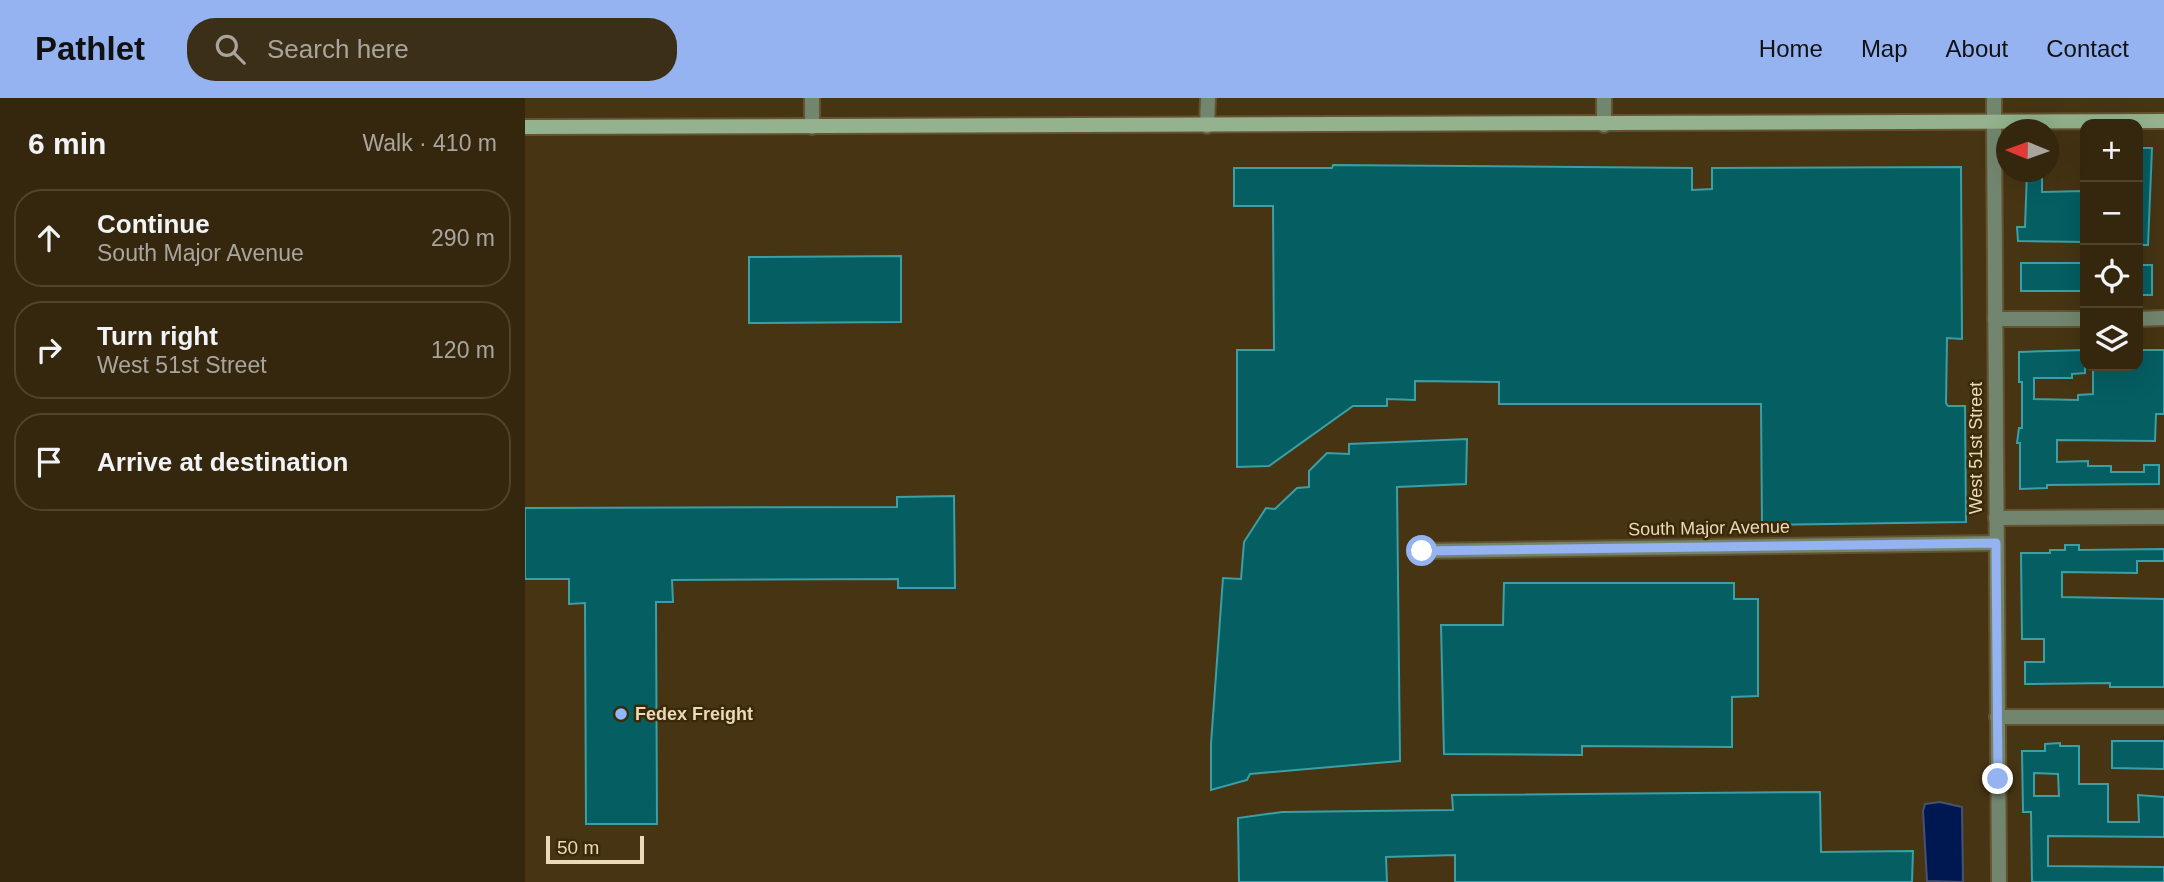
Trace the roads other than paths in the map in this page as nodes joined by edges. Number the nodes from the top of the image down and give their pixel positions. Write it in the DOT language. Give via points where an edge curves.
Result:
graph roads {
  1 [pos="812,98"];
  2 [pos="1208,98"];
  3 [pos="1604,98"];
  4 [pos="1994,98"];
  5 [pos="2164,121"];
  6 [pos="1994,122"];
  7 [pos="1604,124"];
  8 [pos="1207,126"];
  9 [pos="525,127"];
  10 [pos="811,127"];
  11 [pos="2143,318"];
  12 [pos="2164,318"];
  13 [pos="1995,319"];
  14 [pos="2080,319"];
  15 [pos="2164,517"];
  16 [pos="1996,518"];
  17 [pos="1996,543"];
  18 [pos="1422,551"];
  19 [pos="2164,717"];
  20 [pos="1997,718"];
  21 [pos="1999,882"];
  1 -- 10 [label="street"];
  2 -- 8 [label="street"];
  3 -- 7 [label="street"];
  4 -- 6 [label="street, West 51st Street"];
  5 -- 6 [label="main road"];
  6 -- 7 [label="main road"];
  6 -- 13 [label="street, West 51st Street"];
  7 -- 8 [label="main road"];
  8 -- 10 [label="main road"];
  9 -- 10 [label="main road"];
  11 -- 12 [label="street"];
  13 -- 14 [label="street"];
  13 -- 16 [label="street, West 51st Street"];
  15 -- 16 [label="street"];
  16 -- 17 [label="street, West 51st Street"];
  17 -- 18 [label="street, South Major Avenue"];
  17 -- 20 [label="street, West 51st Street"];
  19 -- 20 [label="street"];
  20 -- 21 [label="street, West 51st Street"];
}
